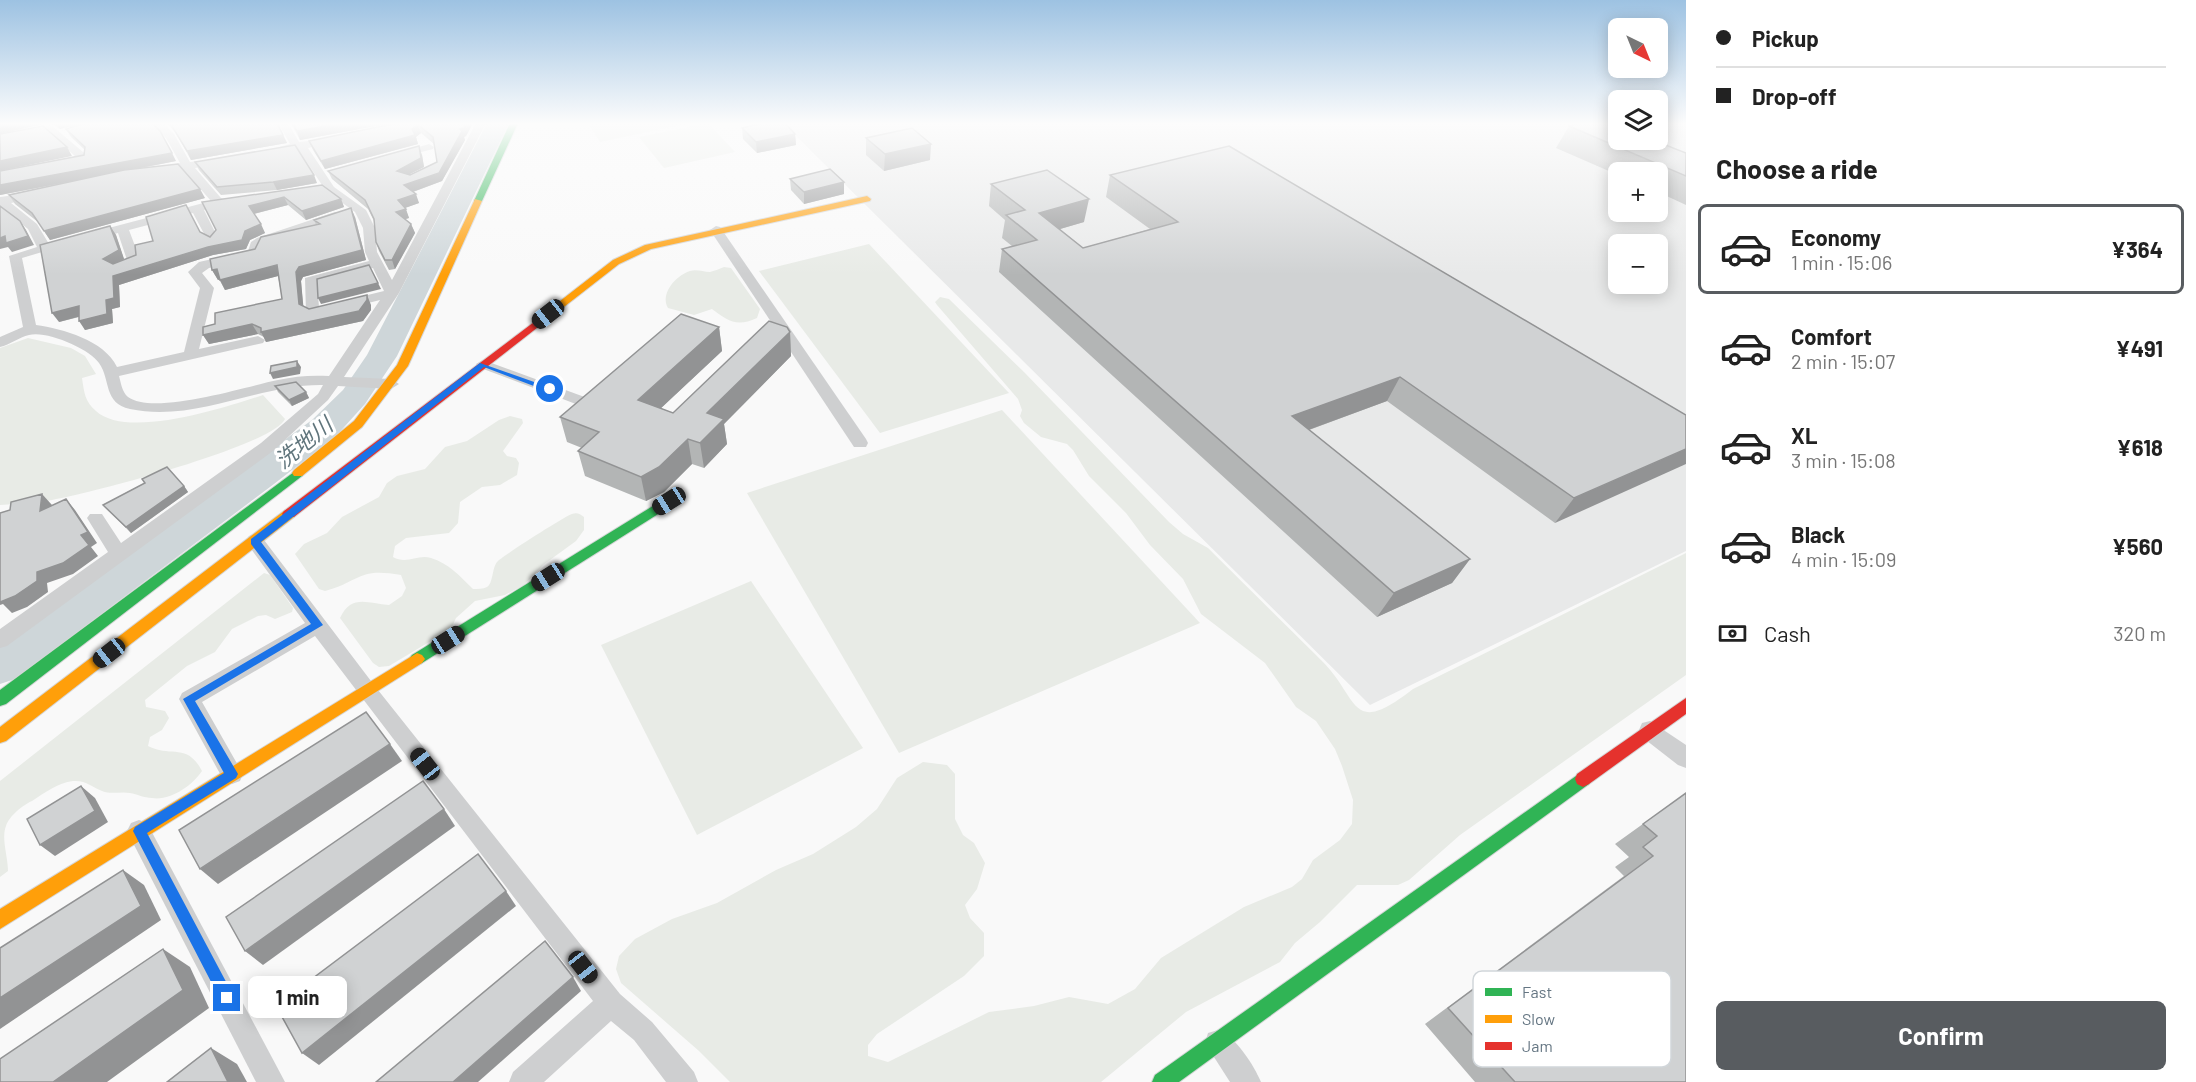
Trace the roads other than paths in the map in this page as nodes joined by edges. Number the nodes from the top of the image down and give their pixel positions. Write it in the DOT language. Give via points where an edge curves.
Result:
graph roads {
  1 [pos="193,173"];
  2 [pos="319,173"];
  3 [pos="455,173"];
  4 [pos="491,173"];
  5 [pos="43,193"];
  6 [pos="241,199"];
  7 [pos="867,199"];
  8 [pos="217,201"];
  9 [pos="0,202"];
  10 [pos="196,207"];
  11 [pos="358,209"];
  12 [pos="122,228"];
  13 [pos="716,230"];
  14 [pos="213,240"];
  15 [pos="44,248"];
  16 [pos="15,256"];
  17 [pos="0,257"];
  18 [pos="375,263"];
  19 [pos="118,267"];
  20 [pos="392,293"];
  21 [pos="30,329"];
  22 [pos="258,340"];
  23 [pos="0,343"];
  24 [pos="190,356"];
  25 [pos="483,364"];
  26 [pos="111,373"];
  27 [pos="339,382"];
  28 [pos="385,384"];
  29 [pos="595,406"];
  30 [pos="860,443"];
  31 [pos="669,501"];
  32 [pos="96,518"];
  33 [pos="255,541"];
  34 [pos="118,553"];
  35 [pos="318,625"];
  36 [pos="0,640"];
  37 [pos="367,691"];
  38 [pos="0,699"];
  39 [pos="1686,705"];
  40 [pos="1650,730"];
  41 [pos="0,736"];
  42 [pos="1686,758"];
  43 [pos="232,774"];
  44 [pos="140,831"];
  45 [pos="0,920"];
  46 [pos="611,1003"];
  47 [pos="1218,1043"];
  48 [pos="271,1082"];
  49 [pos="523,1082"];
  50 [pos="684,1082"];
  51 [pos="1162,1082"];
  52 [pos="1247,1082"];
  1 -- 8 [label="street"];
  2 -- 11 [label="street"];
  3 -- 20 [label="street"];
  4 -- 28 [label="street" via="414,344"];
  5 -- 9 [label="street"];
  6 -- 8 [label="street"];
  7 -- 13 [label="street"];
  8 -- 10 [label="street"];
  9 -- 15 [label="street" via="30,222 42,237"];
  10 -- 12 [label="street"];
  10 -- 14 [label="street"];
  11 -- 18 [label="street" via="369,228"];
  11 -- 24 [label="street" via="261,241 255,245 254,253 204,265 195,272 207,288"];
  12 -- 15 [label="street"];
  12 -- 19 [label="street" via="134,262"];
  13 -- 25 [label="street" via="648,246 616,262"];
  13 -- 30 [label="street"];
  15 -- 16 [label="street"];
  16 -- 17 [label="street"];
  16 -- 21 [label="street"];
  18 -- 20 [label="street"];
  18 -- 20 [label="street" via="310,281 313,313"];
  20 -- 27 [label="street"];
  21 -- 23 [label="street"];
  21 -- 26 [label="street" via="87,346 100,354"];
  22 -- 24 [label="street"];
  24 -- 26 [label="street"];
  25 -- 29 [label="street"];
  25 -- 33 [label="street"];
  26 -- 27 [label="street" via="118,396 126,403 160,407 273,384"];
  27 -- 28 [label="street"];
  27 -- 34 [label="street" via="267,447"];
  28 -- 38 [label="street" via="358,423 330,448"];
  31 -- 37 [label="street"];
  32 -- 34 [label="street"];
  33 -- 35 [label="street"];
  33 -- 41 [label="street"];
  34 -- 36 [label="street"];
  35 -- 37 [label="street"];
  35 -- 43 [label="street" via="189,699"];
  37 -- 43 [label="street"];
  37 -- 46 [label="street"];
  39 -- 40 [label="street"];
  40 -- 42 [label="street"];
  40 -- 47 [label="street"];
  43 -- 44 [label="street"];
  44 -- 45 [label="street"];
  44 -- 48 [label="street"];
  46 -- 49 [label="street"];
  46 -- 50 [label="street" via="643,1031"];
  47 -- 51 [label="street"];
  47 -- 52 [label="street"];
}
